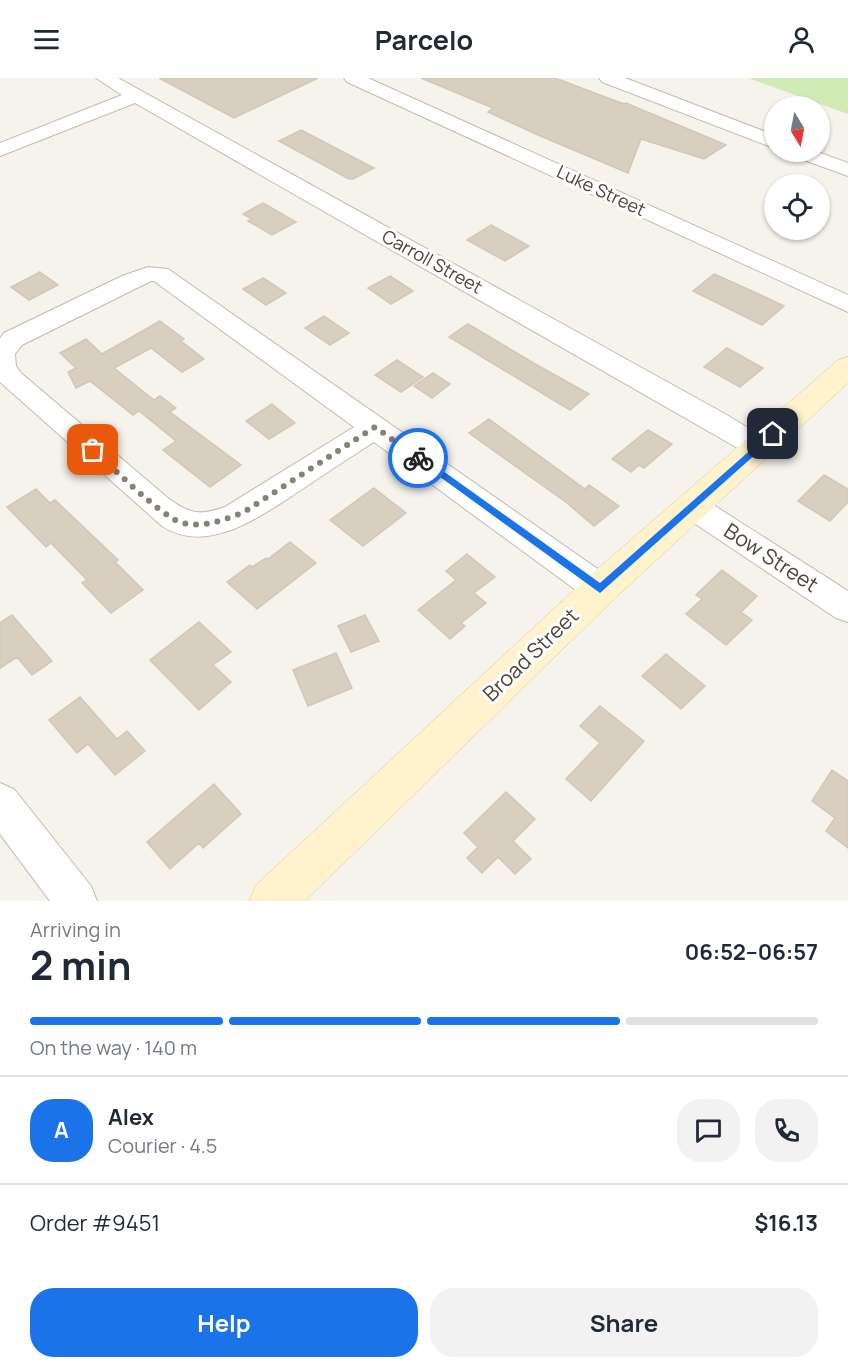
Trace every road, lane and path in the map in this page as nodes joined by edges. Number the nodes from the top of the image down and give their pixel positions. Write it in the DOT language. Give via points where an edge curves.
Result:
graph roads {
  1 [pos="105,78"];
  2 [pos="353,78"];
  3 [pos="608,78"];
  4 [pos="136,96"];
  5 [pos="764,137"];
  6 [pos="0,150"];
  7 [pos="827,162"];
  8 [pos="848,170"];
  9 [pos="848,304"];
  10 [pos="848,367"];
  11 [pos="375,427"];
  12 [pos="758,447"];
  13 [pos="693,507"];
  14 [pos="600,589"];
  15 [pos="848,608"];
  16 [pos="0,802"];
  17 [pos="76,901"];
  18 [pos="272,901"];
  1 -- 4 [label="street, Carroll Street"];
  2 -- 9 [label="street, Luke Street"];
  3 -- 5 [label="street"];
  4 -- 6 [label="street"];
  4 -- 12 [label="street, Carroll Street"];
  7 -- 8 [label="street"];
  10 -- 12 [label="main road, Broad Street"];
  11 -- 11 [label="street" via="160,274 131,281 34,328 13,339 2,353 3,367 12,379 179,522 201,525 244,512"];
  11 -- 14 [label="street"];
  12 -- 13 [label="main road, Broad Street"];
  13 -- 14 [label="main road, Broad Street"];
  13 -- 15 [label="street, Bow Street"];
  14 -- 18 [label="main road, Broad Street"];
  16 -- 17 [label="street"];
}
